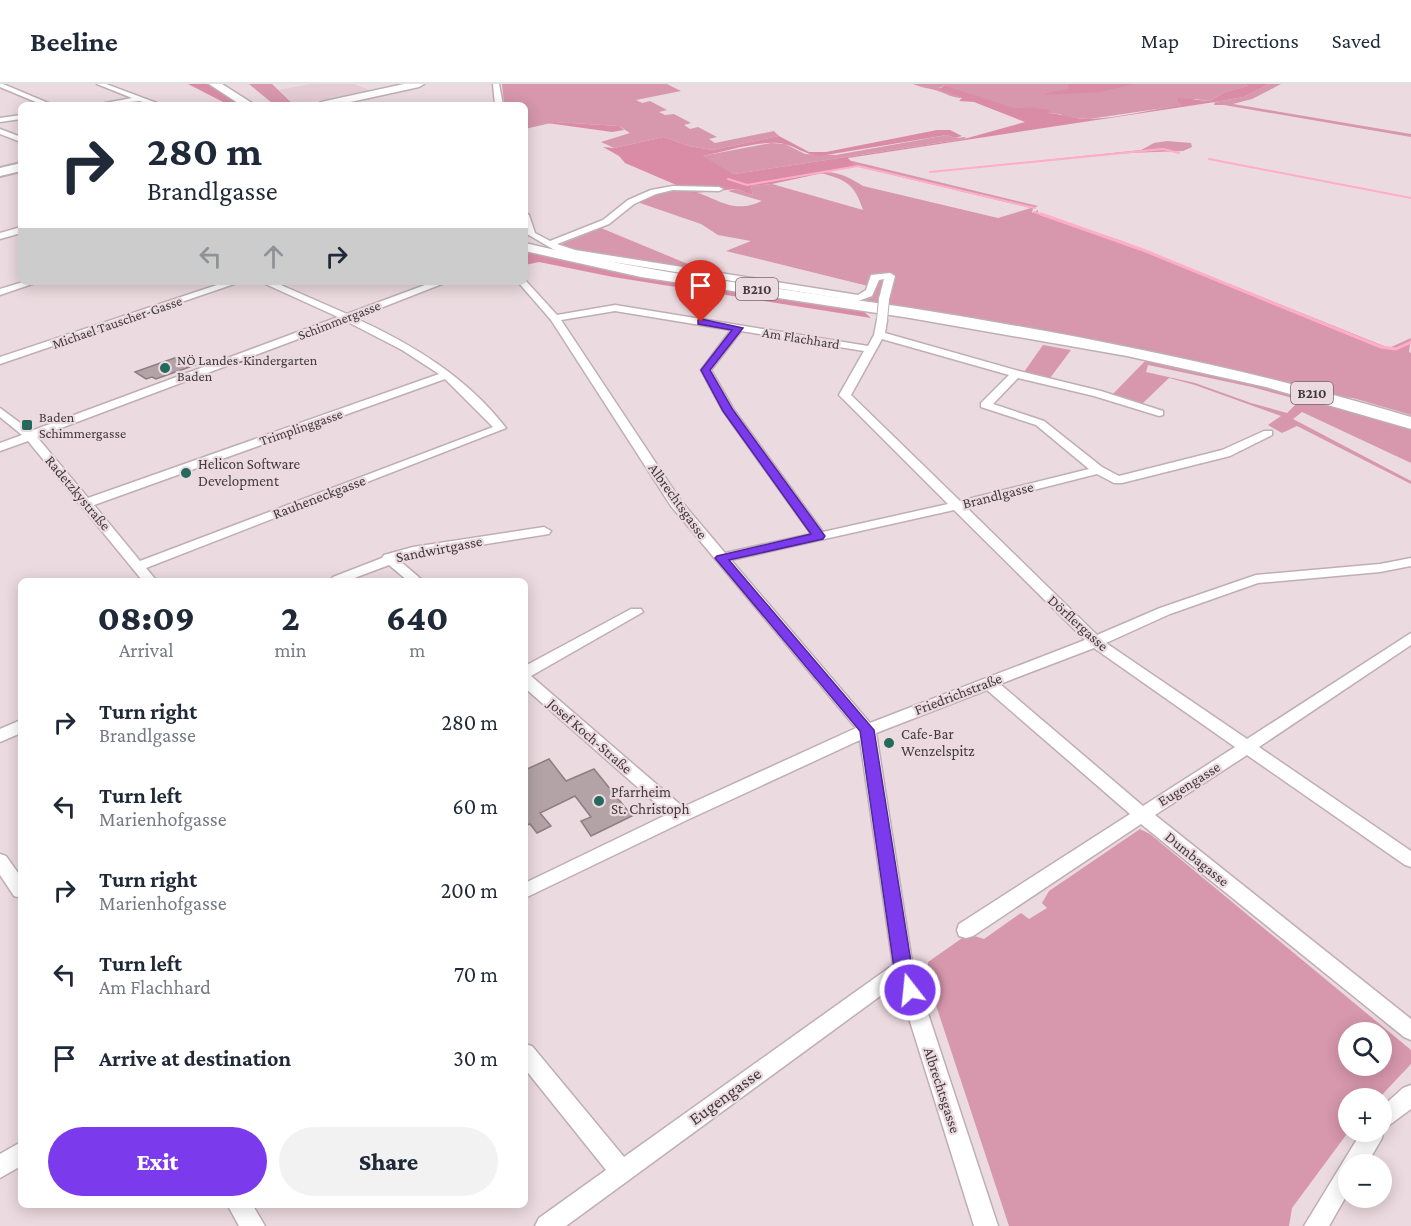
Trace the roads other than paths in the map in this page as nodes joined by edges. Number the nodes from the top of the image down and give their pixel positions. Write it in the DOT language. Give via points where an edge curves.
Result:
graph roads {
  1 [pos="24,84"];
  2 [pos="100,84"];
  3 [pos="214,84"];
  4 [pos="228,84"];
  5 [pos="419,84"];
  6 [pos="496,84"];
  7 [pos="1,86"];
  8 [pos="141,99"];
  9 [pos="253,101"];
  10 [pos="338,101"];
  11 [pos="42,102"];
  12 [pos="120,102"];
  13 [pos="150,102"];
  14 [pos="331,102"];
  15 [pos="334,102"];
  16 [pos="499,102"];
  17 [pos="18,117"];
  18 [pos="0,120"];
  19 [pos="0,130"];
  20 [pos="18,139"];
  21 [pos="18,168"];
  22 [pos="0,172"];
  23 [pos="719,189"];
  24 [pos="528,224"];
  25 [pos="18,231"];
  26 [pos="0,236"];
  27 [pos="550,244"];
  28 [pos="528,248"];
  29 [pos="23,285"];
  30 [pos="226,285"];
  31 [pos="273,285"];
  32 [pos="423,285"];
  33 [pos="434,285"];
  34 [pos="526,285"];
  35 [pos="428,287"];
  36 [pos="0,292"];
  37 [pos="346,317"];
  38 [pos="555,318"];
  39 [pos="738,328"];
  40 [pos="879,335"];
  41 [pos="869,349"];
  42 [pos="0,361"];
  43 [pos="1016,374"];
  44 [pos="447,375"];
  45 [pos="0,411"];
  46 [pos="1159,413"];
  47 [pos="1411,423"];
  48 [pos="1268,433"];
  49 [pos="30,436"];
  50 [pos="0,447"];
  51 [pos="1098,470"];
  52 [pos="86,502"];
  53 [pos="956,506"];
  54 [pos="544,531"];
  55 [pos="819,536"];
  56 [pos="389,558"];
  57 [pos="721,558"];
  58 [pos="1411,562"];
  59 [pos="139,566"];
  60 [pos="148,578"];
  61 [pos="343,578"];
  62 [pos="413,578"];
  63 [pos="636,612"];
  64 [pos="1411,638"];
  65 [pos="1095,642"];
  66 [pos="528,671"];
  67 [pos="988,682"];
  68 [pos="528,683"];
  69 [pos="18,727"];
  70 [pos="867,730"];
  71 [pos="0,736"];
  72 [pos="1248,747"];
  73 [pos="1141,814"];
  74 [pos="681,815"];
  75 [pos="1411,860"];
  76 [pos="0,861"];
  77 [pos="18,887"];
  78 [pos="528,890"];
  79 [pos="966,930"];
  80 [pos="903,968"];
  81 [pos="1411,1032"];
  82 [pos="528,1057"];
  83 [pos="1411,1095"];
  84 [pos="1392,1111"];
  85 [pos="18,1155"];
  86 [pos="0,1167"];
  87 [pos="621,1171"];
  88 [pos="1338,1190"];
  89 [pos="241,1208"];
  90 [pos="253,1226"];
  91 [pos="547,1226"];
  92 [pos="986,1226"];
  93 [pos="1316,1226"];
  1 -- 7 [label="street"];
  2 -- 8 [label="street"];
  3 -- 9 [label="main road"];
  4 -- 9 [label="main road"];
  5 -- 10 [label="main road"];
  6 -- 16 [label="street"];
  7 -- 11 [label="street"];
  8 -- 12 [label="street"];
  8 -- 13 [label="street"];
  10 -- 14 [label="main road"];
  10 -- 15 [label="main road"];
  17 -- 18 [label="street"];
  19 -- 20 [label="street"];
  21 -- 22 [label="street"];
  23 -- 27 [label="street" via="673,188 654,192 631,202 606,222"];
  24 -- 27 [label="street" via="531,234"];
  25 -- 26 [label="street"];
  27 -- 40 [label="street, Dörflergasse, bridge" via="575,254 858,298 867,296 874,278 890,276"];
  28 -- 47 [label="main road, B210" via="627,269 931,317 1145,356 1285,386"];
  29 -- 36 [label="street"];
  30 -- 42 [label="street, Michael Tauscher-Gasse"];
  31 -- 37 [label="street"];
  32 -- 35 [label="street"];
  33 -- 35 [label="street, Schimmergasse"];
  34 -- 38 [label="street, Albrechtsgasse"];
  35 -- 37 [label="street, Schimmergasse"];
  37 -- 44 [label="street"];
  37 -- 49 [label="street, Schimmergasse"];
  38 -- 39 [label="street, Am Flachhard" via="615,308"];
  38 -- 57 [label="street, Albrechtsgasse" via="676,503"];
  39 -- 41 [label="street, Am Flachhard"];
  39 -- 55 [label="street" via="705,370 729,411"];
  40 -- 41 [label="street, Dörflergasse"];
  40 -- 43 [label="street"];
  41 -- 53 [label="street, Dörflergasse" via="845,395"];
  43 -- 46 [label="street"];
  43 -- 51 [label="street" via="986,405 1040,423"];
  44 -- 52 [label="street, Trimplinggasse"];
  44 -- 59 [label="street, Rauheneckgasse" via="500,428"];
  45 -- 49 [label="street, Radetzkystraße"];
  48 -- 51 [label="street" via="1226,453 1118,480"];
  49 -- 50 [label="street, Schimmergasse"];
  49 -- 52 [label="street, Radetzkystraße"];
  51 -- 53 [label="street, Brandlgasse"];
  52 -- 59 [label="street, Radetzkystraße"];
  53 -- 55 [label="street, Brandlgasse"];
  53 -- 65 [label="street, Dörflergasse"];
  54 -- 56 [label="street, Sandwirtgasse" via="413,550"];
  55 -- 57 [label="street, Brandlgasse"];
  56 -- 61 [label="street, Sandwirtgasse"];
  56 -- 62 [label="street"];
  57 -- 70 [label="street, Albrechtsgasse"];
  58 -- 65 [label="street, Friedrichstraße" via="1256,579 1166,610"];
  59 -- 60 [label="street, Radetzkystraße"];
  63 -- 66 [label="street"];
  64 -- 72 [label="street, Eugengasse"];
  65 -- 67 [label="street, Friedrichstraße"];
  65 -- 72 [label="street, Dörflergasse"];
  67 -- 70 [label="street, Friedrichstraße"];
  67 -- 73 [label="street, Dumbagasse"];
  68 -- 74 [label="street, Josef Koch-Straße"];
  69 -- 71 [label="street"];
  70 -- 74 [label="street, Friedrichstraße"];
  70 -- 80 [label="street, Albrechtsgasse"];
  72 -- 73 [label="street, Eugengasse"];
  72 -- 75 [label="street, Dörflergasse"];
  73 -- 79 [label="street, Eugengasse"];
  73 -- 81 [label="street, Dumbagasse"];
  74 -- 78 [label="street, Friedrichstraße"];
  76 -- 77 [label="street"];
  80 -- 87 [label="street, Eugengasse"];
  80 -- 92 [label="street, Albrechtsgasse"];
  82 -- 87 [label="street"];
  83 -- 84 [label="street"];
  85 -- 86 [label="street"];
  87 -- 91 [label="street, Eugengasse"];
  88 -- 93 [label="street"];
  89 -- 90 [label="street"];
}
